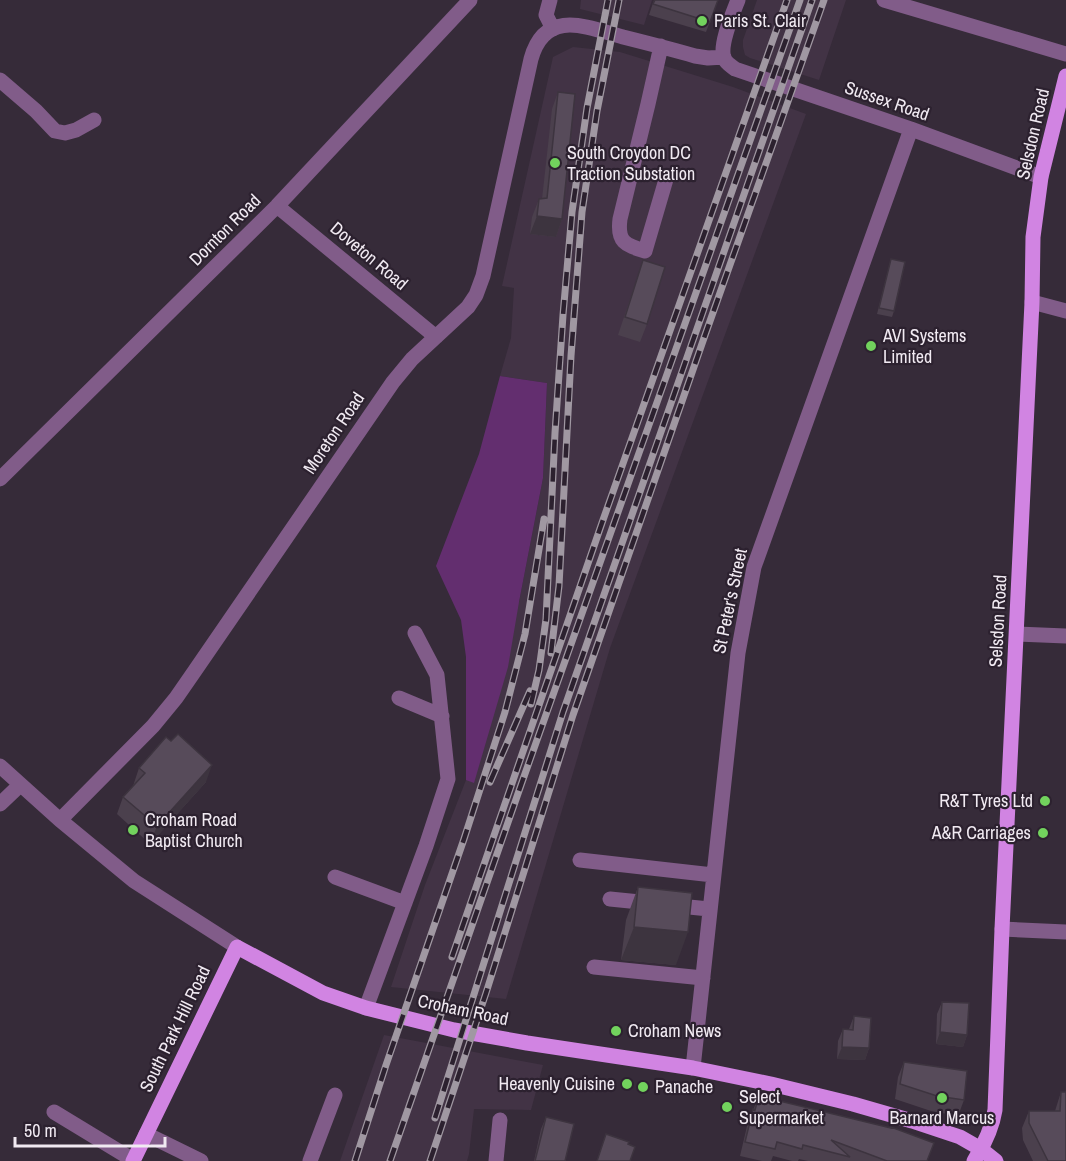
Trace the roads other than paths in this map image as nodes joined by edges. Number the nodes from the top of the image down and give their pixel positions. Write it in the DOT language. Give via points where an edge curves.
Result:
graph roads {
  1 [pos="470,0"];
  2 [pos="550,0"];
  3 [pos="738,0"];
  4 [pos="884,0"];
  5 [pos="553,29"];
  6 [pos="661,46"];
  7 [pos="1066,54"];
  8 [pos="724,57"];
  9 [pos="0,80"];
  10 [pos="1065,82"];
  11 [pos="94,120"];
  12 [pos="911,129"];
  13 [pos="667,176"];
  14 [pos="1041,177"];
  15 [pos="277,206"];
  16 [pos="1032,302"];
  17 [pos="1066,311"];
  18 [pos="436,337"];
  19 [pos="0,479"];
  20 [pos="416,633"];
  21 [pos="1017,634"];
  22 [pos="1066,636"];
  23 [pos="399,698"];
  24 [pos="442,716"];
  25 [pos="0,766"];
  26 [pos="21,785"];
  27 [pos="0,804"];
  28 [pos="60,820"];
  29 [pos="580,860"];
  30 [pos="713,875"];
  31 [pos="336,877"];
  32 [pos="610,899"];
  33 [pos="405,903"];
  34 [pos="709,909"];
  35 [pos="1002,929"];
  36 [pos="1066,932"];
  37 [pos="237,947"];
  38 [pos="594,968"];
  39 [pos="703,978"];
  40 [pos="366,1008"];
  41 [pos="693,1068"];
  42 [pos="335,1095"];
  43 [pos="54,1112"];
  44 [pos="500,1120"];
  45 [pos="146,1134"];
  46 [pos="978,1155"];
  47 [pos="133,1160"];
  48 [pos="201,1161"];
  49 [pos="310,1161"];
  50 [pos="496,1161"];
  51 [pos="996,1161"];
  1 -- 15 [label="street, Dornton Road"];
  2 -- 5 [label="street" via="546,15"];
  3 -- 8 [label="street" via="725,39"];
  4 -- 7 [label="street"];
  5 -- 6 [label="street" via="585,26"];
  5 -- 18 [label="street, Moreton Road" via="541,37 533,52 479,286 468,308"];
  6 -- 8 [label="street" via="702,58"];
  6 -- 13 [label="street" via="620,219 620,235 628,245 645,251"];
  8 -- 12 [label="street, Sussex Road" via="742,72"];
  9 -- 11 [label="street" via="55,131 76,130"];
  10 -- 14 [label="main road, Selsdon Road"];
  12 -- 14 [label="street, Sussex Road"];
  12 -- 30 [label="street, St Peter's Street" via="754,567 738,653"];
  14 -- 16 [label="main road, Selsdon Road" via="1033,237"];
  15 -- 18 [label="street, Doveton Road"];
  15 -- 19 [label="street, Dornton Road"];
  16 -- 17 [label="street"];
  16 -- 21 [label="main road, Selsdon Road"];
  18 -- 28 [label="street, Moreton Road" via="393,382 176,698"];
  20 -- 24 [label="street" via="437,675"];
  21 -- 22 [label="street"];
  21 -- 35 [label="main road, Selsdon Road"];
  23 -- 24 [label="street"];
  24 -- 33 [label="street" via="447,779"];
  25 -- 26 [label="street, Croham Road"];
  26 -- 27 [label="street"];
  26 -- 28 [label="street, Croham Road"];
  28 -- 37 [label="street, Croham Road" via="135,881"];
  29 -- 30 [label="street"];
  30 -- 34 [label="street, St Peter's Street"];
  31 -- 33 [label="street"];
  32 -- 34 [label="street"];
  33 -- 40 [label="street"];
  34 -- 39 [label="street, St Peter's Street"];
  35 -- 36 [label="street"];
  35 -- 46 [label="main road, Selsdon Road" via="995,1110"];
  37 -- 40 [label="main road, Croham Road" via="323,993"];
  37 -- 45 [label="main road, South Park Hill Road"];
  38 -- 39 [label="street"];
  39 -- 41 [label="street, St Peter's Street"];
  40 -- 41 [label="main road, Croham Road" via="454,1030"];
  41 -- 46 [label="main road, Croham Road" via="863,1107 944,1131 960,1137"];
  42 -- 49 [label="street"];
  43 -- 47 [label="street"];
  44 -- 50 [label="street"];
  45 -- 47 [label="main road, South Park Hill Road"];
  45 -- 48 [label="street"];
  46 -- 51 [label="main road"];
}
